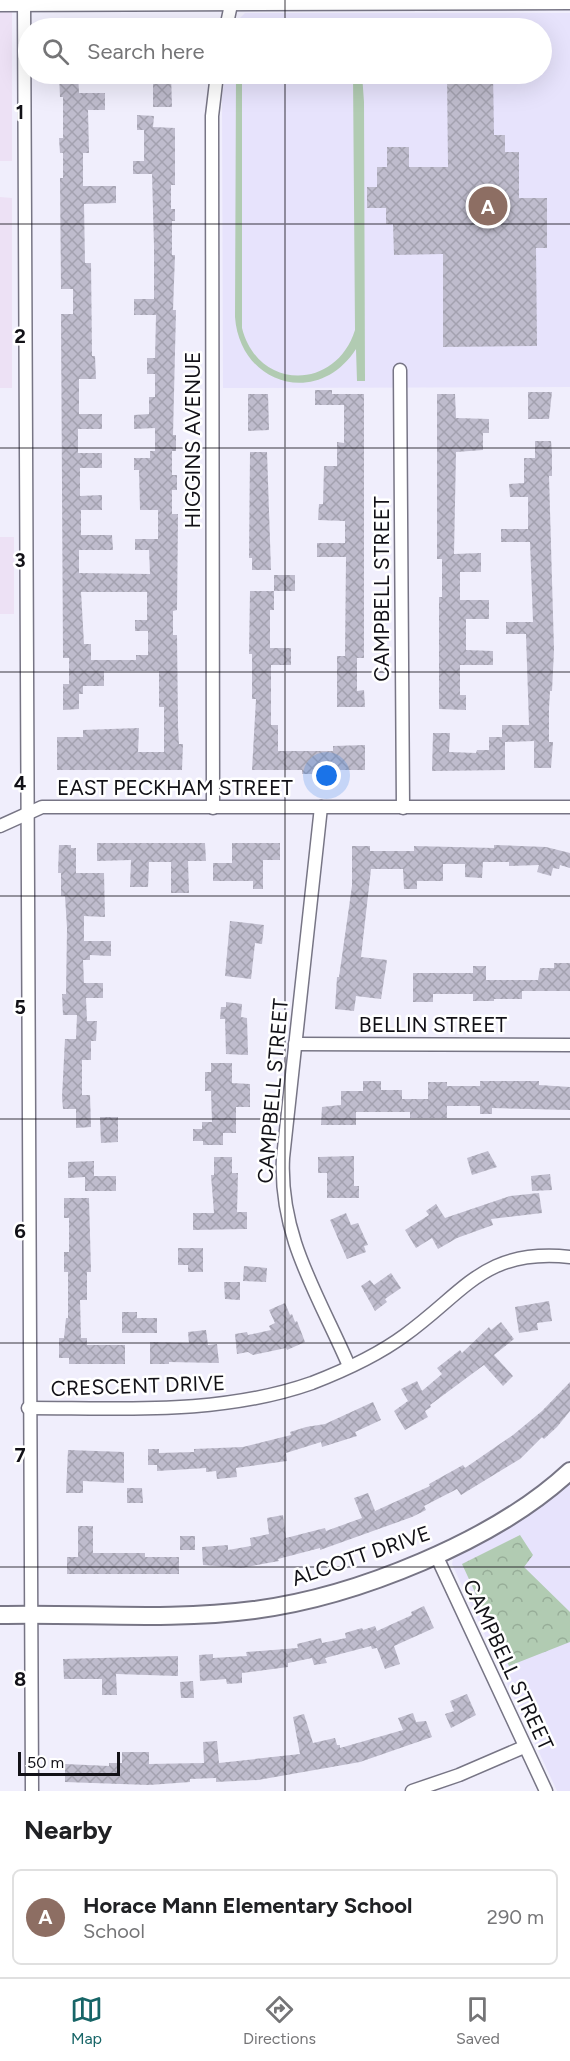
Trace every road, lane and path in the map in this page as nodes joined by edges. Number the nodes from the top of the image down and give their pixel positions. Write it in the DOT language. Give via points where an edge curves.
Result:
graph roads {
  1 [pos="232,2"];
  2 [pos="24,3"];
  3 [pos="570,3"];
  4 [pos="0,5"];
  5 [pos="24,18"];
  6 [pos="228,18"];
  7 [pos="24,84"];
  8 [pos="216,84"];
  9 [pos="400,370"];
  10 [pos="321,807"];
  11 [pos="570,807"];
  12 [pos="213,808"];
  13 [pos="403,808"];
  14 [pos="28,812"];
  15 [pos="0,826"];
  16 [pos="296,1044"];
  17 [pos="570,1045"];
  18 [pos="570,1257"];
  19 [pos="349,1366"];
  20 [pos="28,1408"];
  21 [pos="570,1471"];
  22 [pos="436,1554"];
  23 [pos="31,1614"];
  24 [pos="0,1615"];
  25 [pos="524,1747"];
  26 [pos="32,1791"];
  27 [pos="412,1791"];
  28 [pos="546,1791"];
  1 -- 2 [label="street"];
  1 -- 3 [label="street"];
  1 -- 6 [label="street"];
  2 -- 4 [label="street"];
  2 -- 5 [label="street"];
  7 -- 14 [label="street"];
  8 -- 12 [label="street, HIGGINS AVENUE" via="212,116"];
  9 -- 13 [label="street, CAMPBELL STREET"];
  10 -- 12 [label="street, EAST PECKHAM STREET"];
  10 -- 13 [label="street, EAST PECKHAM STREET"];
  10 -- 16 [label="street, CAMPBELL STREET"];
  11 -- 13 [label="street, EAST PECKHAM STREET"];
  12 -- 14 [label="street, EAST PECKHAM STREET" via="42,807"];
  14 -- 15 [label="street, EAST PECKHAM STREET"];
  14 -- 20 [label="street"];
  16 -- 17 [label="street, BELLIN STREET"];
  16 -- 19 [label="street, CAMPBELL STREET" via="282,1178 286,1217 300,1260"];
  18 -- 19 [label="street, CRESCENT DRIVE" via="510,1259 486,1270 403,1336"];
  19 -- 20 [label="street, CRESCENT DRIVE" via="274,1394 219,1405"];
  20 -- 23 [label="street"];
  21 -- 22 [label="street, ALCOTT DRIVE" via="483,1531"];
  22 -- 23 [label="street, ALCOTT DRIVE" via="340,1592 253,1610 173,1615"];
  22 -- 25 [label="street, CAMPBELL STREET"];
  23 -- 24 [label="street, ALCOTT DRIVE"];
  23 -- 26 [label="street"];
  25 -- 27 [label="street"];
  25 -- 28 [label="street, CAMPBELL STREET"];
}
